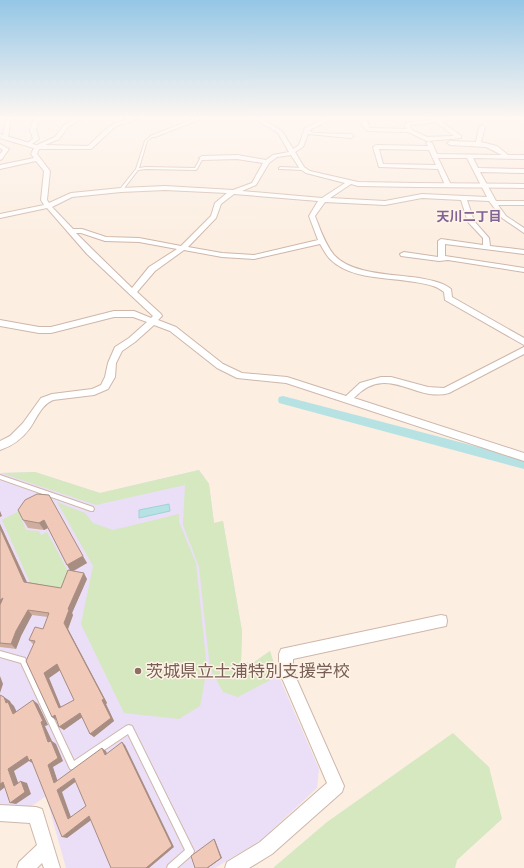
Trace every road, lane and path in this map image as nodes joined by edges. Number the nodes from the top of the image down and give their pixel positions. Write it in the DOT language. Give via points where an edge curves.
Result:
graph roads {
  1 [pos="202,158"];
  2 [pos="37,159"];
  3 [pos="140,159"];
  4 [pos="246,159"];
  5 [pos="272,159"];
  6 [pos="298,159"];
  7 [pos="379,159"];
  8 [pos="435,159"];
  9 [pos="470,159"];
  10 [pos="267,162"];
  11 [pos="0,167"];
  12 [pos="439,167"];
  13 [pos="280,168"];
  14 [pos="137,169"];
  15 [pos="305,169"];
  16 [pos="477,170"];
  17 [pos="524,171"];
  18 [pos="350,182"];
  19 [pos="417,185"];
  20 [pos="448,185"];
  21 [pos="485,186"];
  22 [pos="524,186"];
  23 [pos="121,190"];
  24 [pos="235,192"];
  25 [pos="463,197"];
  26 [pos="323,200"];
  27 [pos="493,201"];
  28 [pos="524,203"];
  29 [pos="48,206"];
  30 [pos="0,216"];
  31 [pos="72,231"];
  32 [pos="524,231"];
  33 [pos="322,241"];
  34 [pos="183,248"];
  35 [pos="486,248"];
  36 [pos="524,252"];
  37 [pos="404,254"];
  38 [pos="442,259"];
  39 [pos="524,270"];
  40 [pos="133,292"];
  41 [pos="154,321"];
  42 [pos="0,323"];
  43 [pos="524,342"];
  44 [pos="524,350"];
  45 [pos="348,399"];
  46 [pos="0,446"];
  47 [pos="524,457"];
  48 [pos="0,477"];
  49 [pos="91,509"];
  50 [pos="441,621"];
  51 [pos="0,654"];
  52 [pos="0,814"];
  53 [pos="46,847"];
  54 [pos="25,868"];
  55 [pos="52,868"];
  56 [pos="171,868"];
  57 [pos="233,868"];
  1 -- 14 [label="lane" via="196,169"];
  2 -- 11 [label="street"];
  2 -- 29 [label="street" via="47,172 44,200"];
  3 -- 14 [label="lane"];
  4 -- 10 [label="street"];
  5 -- 10 [label="street"];
  6 -- 15 [label="street"];
  7 -- 12 [label="street" via="381,166"];
  8 -- 12 [label="street"];
  9 -- 16 [label="street"];
  10 -- 24 [label="street" via="254,184"];
  12 -- 20 [label="street"];
  13 -- 15 [label="lane"];
  14 -- 23 [label="lane"];
  15 -- 18 [label="street" via="308,172"];
  16 -- 17 [label="street"];
  16 -- 21 [label="street"];
  18 -- 19 [label="street"];
  18 -- 26 [label="street"];
  19 -- 20 [label="street"];
  20 -- 21 [label="street"];
  21 -- 22 [label="street"];
  21 -- 27 [label="street"];
  23 -- 24 [label="street" via="165,188"];
  23 -- 29 [label="street" via="71,195"];
  24 -- 26 [label="street"];
  24 -- 34 [label="street" via="218,203 214,217"];
  25 -- 26 [label="street" via="422,196 385,202"];
  25 -- 27 [label="street"];
  25 -- 35 [label="street" via="471,222 486,238"];
  26 -- 33 [label="street" via="312,216"];
  27 -- 28 [label="street"];
  27 -- 32 [label="street" via="504,217"];
  29 -- 30 [label="street"];
  29 -- 31 [label="street"];
  31 -- 34 [label="street" via="82,230 106,239 139,240"];
  31 -- 40 [label="street" via="90,252"];
  33 -- 34 [label="street" via="254,257 222,255"];
  33 -- 43 [label="street" via="332,257 358,272 403,277 445,288 448,298 459,306"];
  34 -- 40 [label="street" via="152,269"];
  35 -- 36 [label="street"];
  35 -- 38 [label="street" via="440,241"];
  37 -- 38 [label="street"];
  38 -- 39 [label="street"];
  40 -- 41 [label="street" via="158,316"];
  41 -- 42 [label="street" via="134,314 114,314 65,327 40,330"];
  41 -- 45 [label="street" via="173,329 226,370 240,376 287,380"];
  41 -- 46 [label="street" via="118,350 105,387 94,392 44,400 14,439"];
  44 -- 45 [label="street" via="446,390 438,392 394,379 380,379 362,386"];
  45 -- 47 [label="street"];
  48 -- 49 [label="lane"];
  50 -- 57 [label="street" via="286,654 286,671 336,786 266,848"];
  51 -- 56 [label="lane" via="23,660 72,766 129,729 190,851"];
  52 -- 53 [label="street" via="36,815"];
  53 -- 54 [label="street"];
  53 -- 55 [label="street"];
}
